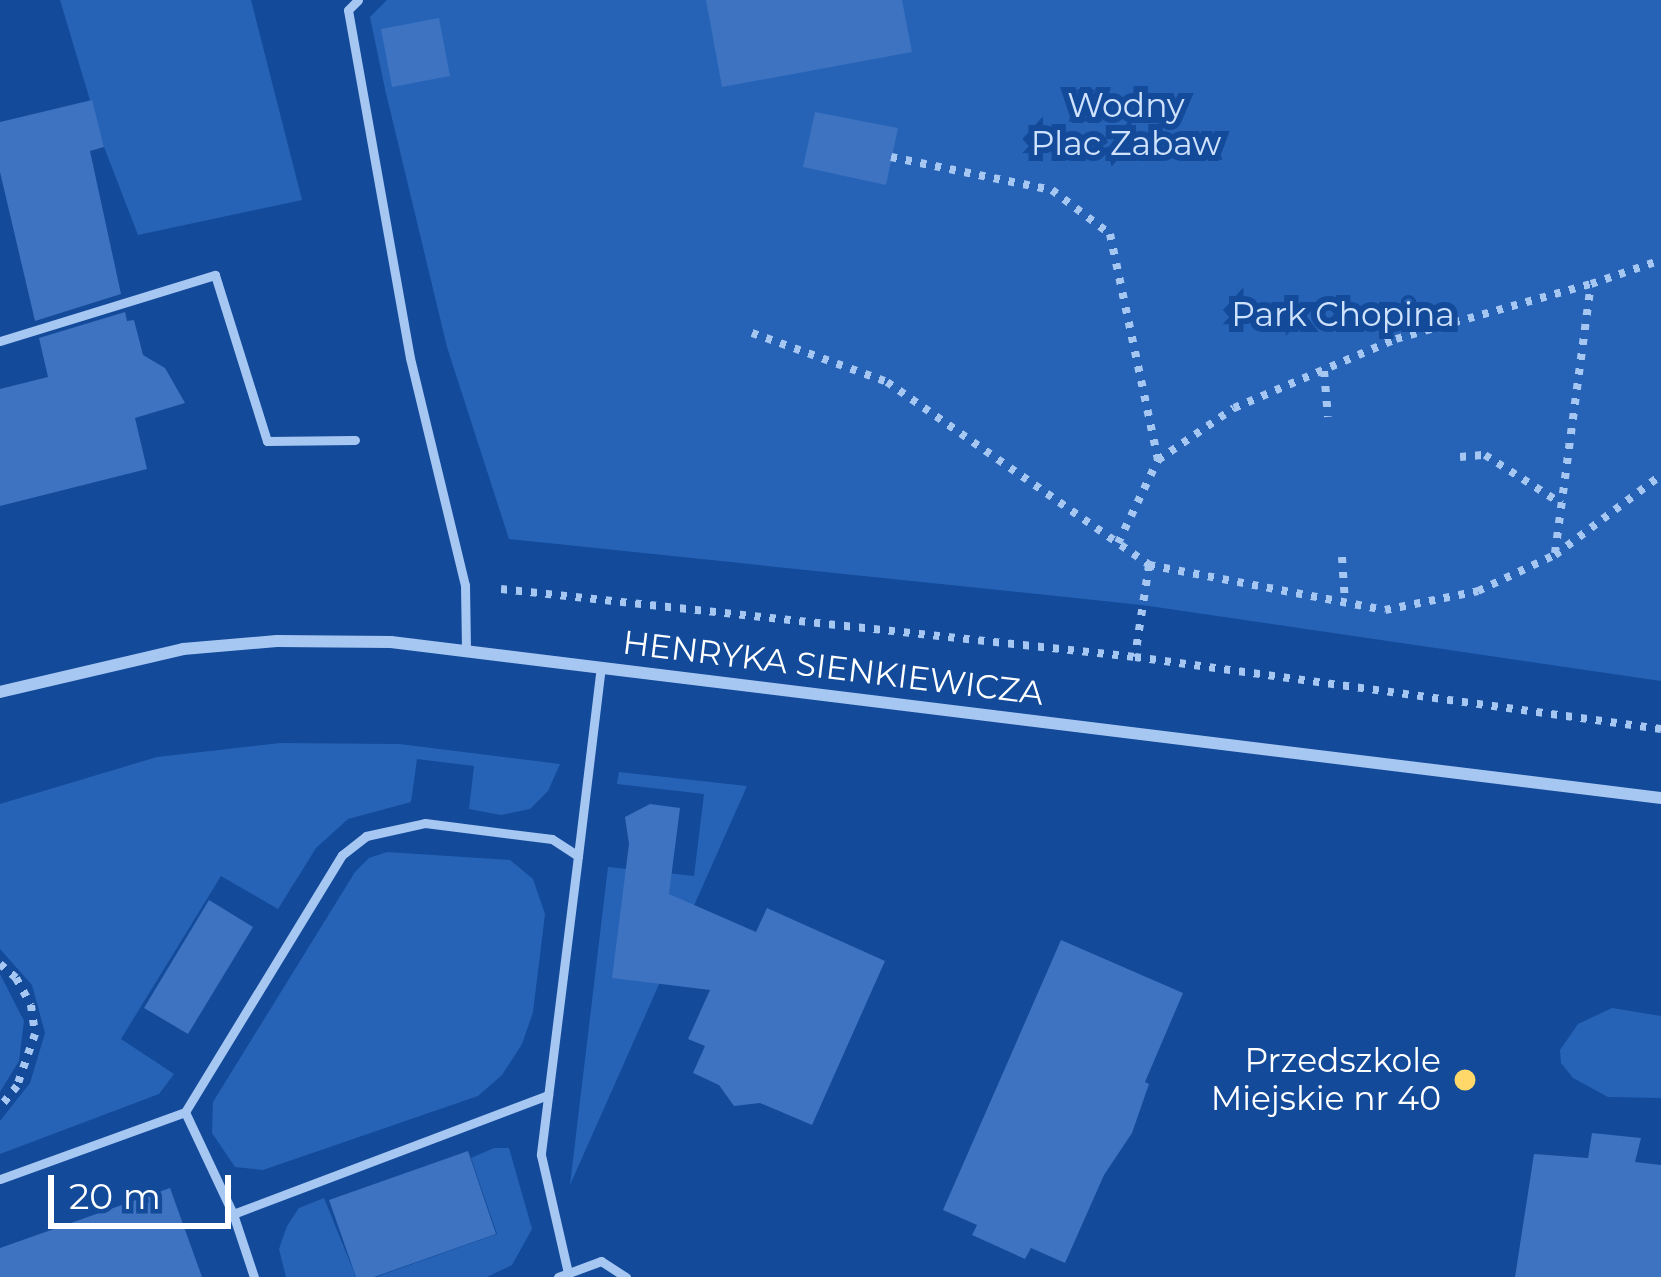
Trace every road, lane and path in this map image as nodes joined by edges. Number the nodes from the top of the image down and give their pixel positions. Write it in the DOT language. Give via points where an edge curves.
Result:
graph roads {
  1 [pos="358,0"];
  2 [pos="892,157"];
  3 [pos="1661,260"];
  4 [pos="1592,284"];
  5 [pos="752,333"];
  6 [pos="0,341"];
  7 [pos="1324,370"];
  8 [pos="1328,417"];
  9 [pos="355,440"];
  10 [pos="1460,457"];
  11 [pos="1159,460"];
  12 [pos="1661,475"];
  13 [pos="1562,504"];
  14 [pos="1118,543"];
  15 [pos="1555,555"];
  16 [pos="1342,557"];
  17 [pos="1148,565"];
  18 [pos="464,586"];
  19 [pos="1345,602"];
  20 [pos="466,647"];
  21 [pos="1135,657"];
  22 [pos="601,667"];
  23 [pos="0,692"];
  24 [pos="1661,729"];
  25 [pos="1661,798"];
  26 [pos="578,856"];
  27 [pos="0,964"];
  28 [pos="548,1095"];
  29 [pos="0,1107"];
  30 [pos="185,1112"];
  31 [pos="0,1179"];
  32 [pos="233,1214"];
  33 [pos="563,1275"];
  34 [pos="254,1277"];
  35 [pos="626,1277"];
  1 -- 18 [label="lane" via="348,10 406,335"];
  2 -- 11 [label="path" via="1052,190 1110,233"];
  3 -- 4 [label="path"];
  4 -- 7 [label="path" via="1396,339"];
  4 -- 13 [label="path"];
  5 -- 14 [label="path" via="887,382"];
  6 -- 9 [label="lane" via="215,275 267,441"];
  7 -- 8 [label="path"];
  7 -- 11 [label="path" via="1234,409"];
  10 -- 13 [label="path" via="1485,454"];
  11 -- 14 [label="path"];
  12 -- 15 [label="path"];
  13 -- 15 [label="path"];
  14 -- 17 [label="path"];
  15 -- 19 [label="path" via="1478,591 1385,610"];
  16 -- 19 [label="path"];
  17 -- 19 [label="path"];
  17 -- 21 [label="path"];
  18 -- 20 [label="lane"];
  18 -- 21 [label="path"];
  20 -- 22 [label="street, HENRYKA SIENKIEWICZA"];
  20 -- 23 [label="street, HENRYKA SIENKIEWICZA" via="277,640 183,649"];
  21 -- 24 [label="path"];
  22 -- 25 [label="street, HENRYKA SIENKIEWICZA"];
  22 -- 26 [label="lane"];
  26 -- 28 [label="lane"];
  26 -- 30 [label="lane" via="552,839 425,823 366,836 342,855"];
  27 -- 29 [label="path" via="31,1005 35,1034 17,1086"];
  28 -- 32 [label="lane"];
  28 -- 33 [label="lane" via="541,1155"];
  30 -- 31 [label="lane"];
  30 -- 32 [label="lane"];
  32 -- 34 [label="lane"];
  33 -- 35 [label="lane" via="601,1261"];
}
